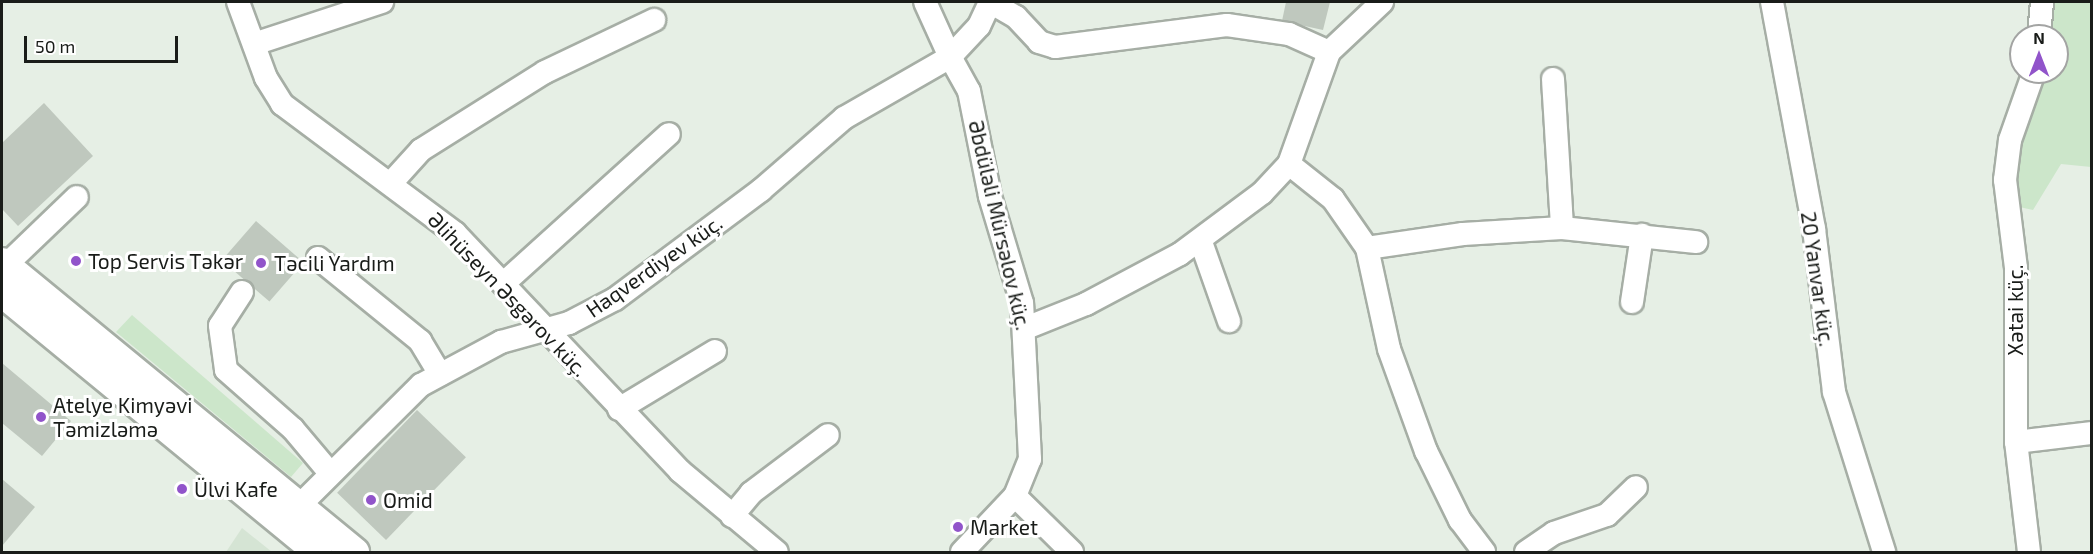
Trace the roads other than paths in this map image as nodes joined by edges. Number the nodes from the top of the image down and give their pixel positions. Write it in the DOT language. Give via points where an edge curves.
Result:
graph roads {
  1 [pos="238,2"];
  2 [pos="382,2"];
  3 [pos="925,2"];
  4 [pos="990,2"];
  5 [pos="1382,2"];
  6 [pos="1772,2"];
  7 [pos="2042,2"];
  8 [pos="654,20"];
  9 [pos="2040,24"];
  10 [pos="254,45"];
  11 [pos="1329,52"];
  12 [pos="950,57"];
  13 [pos="1553,79"];
  14 [pos="2030,84"];
  15 [pos="669,134"];
  16 [pos="1289,164"];
  17 [pos="392,182"];
  18 [pos="77,196"];
  19 [pos="1562,228"];
  20 [pos="1642,236"];
  21 [pos="1201,242"];
  22 [pos="1696,242"];
  23 [pos="1367,248"];
  24 [pos="318,258"];
  25 [pos="3,273"];
  26 [pos="504,283"];
  27 [pos="242,292"];
  28 [pos="1632,302"];
  29 [pos="1229,321"];
  30 [pos="1026,327"];
  31 [pos="545,331"];
  32 [pos="715,351"];
  33 [pos="440,374"];
  34 [pos="619,409"];
  35 [pos="2091,433"];
  36 [pos="828,435"];
  37 [pos="2016,442"];
  38 [pos="330,473"];
  39 [pos="1636,487"];
  40 [pos="1015,496"];
  41 [pos="291,515"];
  42 [pos="732,516"];
  43 [pos="317,552"];
  44 [pos="355,552"];
  45 [pos="777,552"];
  46 [pos="962,552"];
  47 [pos="1072,552"];
  48 [pos="1484,552"];
  49 [pos="1526,552"];
  50 [pos="1884,552"];
  51 [pos="2029,552"];
  1 -- 10 [label="street, Əlihüseyn Əsgərov küç."];
  2 -- 10 [label="street"];
  3 -- 12 [label="street, Əbdüləli Mürsəlov küç."];
  4 -- 11 [label="street" via="1016,17 1039,42 1055,47 1227,24 1289,34"];
  4 -- 12 [label="street" via="979,26"];
  5 -- 11 [label="street"];
  6 -- 50 [label="street, 20 Yanvar küç." via="1814,229 1834,392"];
  7 -- 9 [label="street"];
  8 -- 17 [label="street" via="545,72 422,150"];
  10 -- 17 [label="street, Əlihüseyn Əsgərov küç." via="282,104"];
  11 -- 16 [label="street"];
  12 -- 30 [label="street, Əbdüləli Mürsəlov küç." via="969,91"];
  12 -- 31 [label="street, Haqverdiyev küç." via="844,118 761,190 615,298"];
  13 -- 19 [label="street"];
  14 -- 37 [label="street, Xətai küç." via="2010,140 2005,180 2016,268"];
  15 -- 26 [label="street"];
  16 -- 21 [label="street"];
  16 -- 23 [label="street" via="1333,199"];
  17 -- 26 [label="street, Əlihüseyn Əsgərov küç."];
  18 -- 25 [label="street"];
  19 -- 20 [label="street"];
  19 -- 23 [label="street" via="1463,234"];
  20 -- 22 [label="street"];
  20 -- 28 [label="street"];
  21 -- 29 [label="street"];
  21 -- 30 [label="street" via="1086,304"];
  23 -- 48 [label="street" via="1389,349 1422,440 1445,492"];
  24 -- 33 [label="street" via="420,341"];
  25 -- 41 [label="main road"];
  26 -- 31 [label="street, Əlihüseyn Əsgərov küç."];
  27 -- 38 [label="street" via="220,326 226,370 293,429"];
  30 -- 40 [label="street, Əbdüləli Mürsəlov küç." via="1030,459"];
  31 -- 33 [label="street, Haqverdiyev küç." via="501,342"];
  31 -- 34 [label="street, Əlihüseyn Əsgərov küç."];
  32 -- 34 [label="street"];
  33 -- 38 [label="street, Haqverdiyev küç." via="406,399"];
  34 -- 42 [label="street, Əlihüseyn Əsgərov küç."];
  35 -- 37 [label="street"];
  36 -- 42 [label="street" via="751,493"];
  37 -- 51 [label="street, Xətai küç."];
  38 -- 41 [label="street, Haqverdiyev küç."];
  39 -- 49 [label="street" via="1607,515 1554,533"];
  40 -- 46 [label="street, Əbdüləli Mürsəlov küç."];
  40 -- 47 [label="street"];
  41 -- 43 [label="main road"];
  41 -- 44 [label="main road"];
  42 -- 45 [label="street, Əlihüseyn Əsgərov küç."];
}
